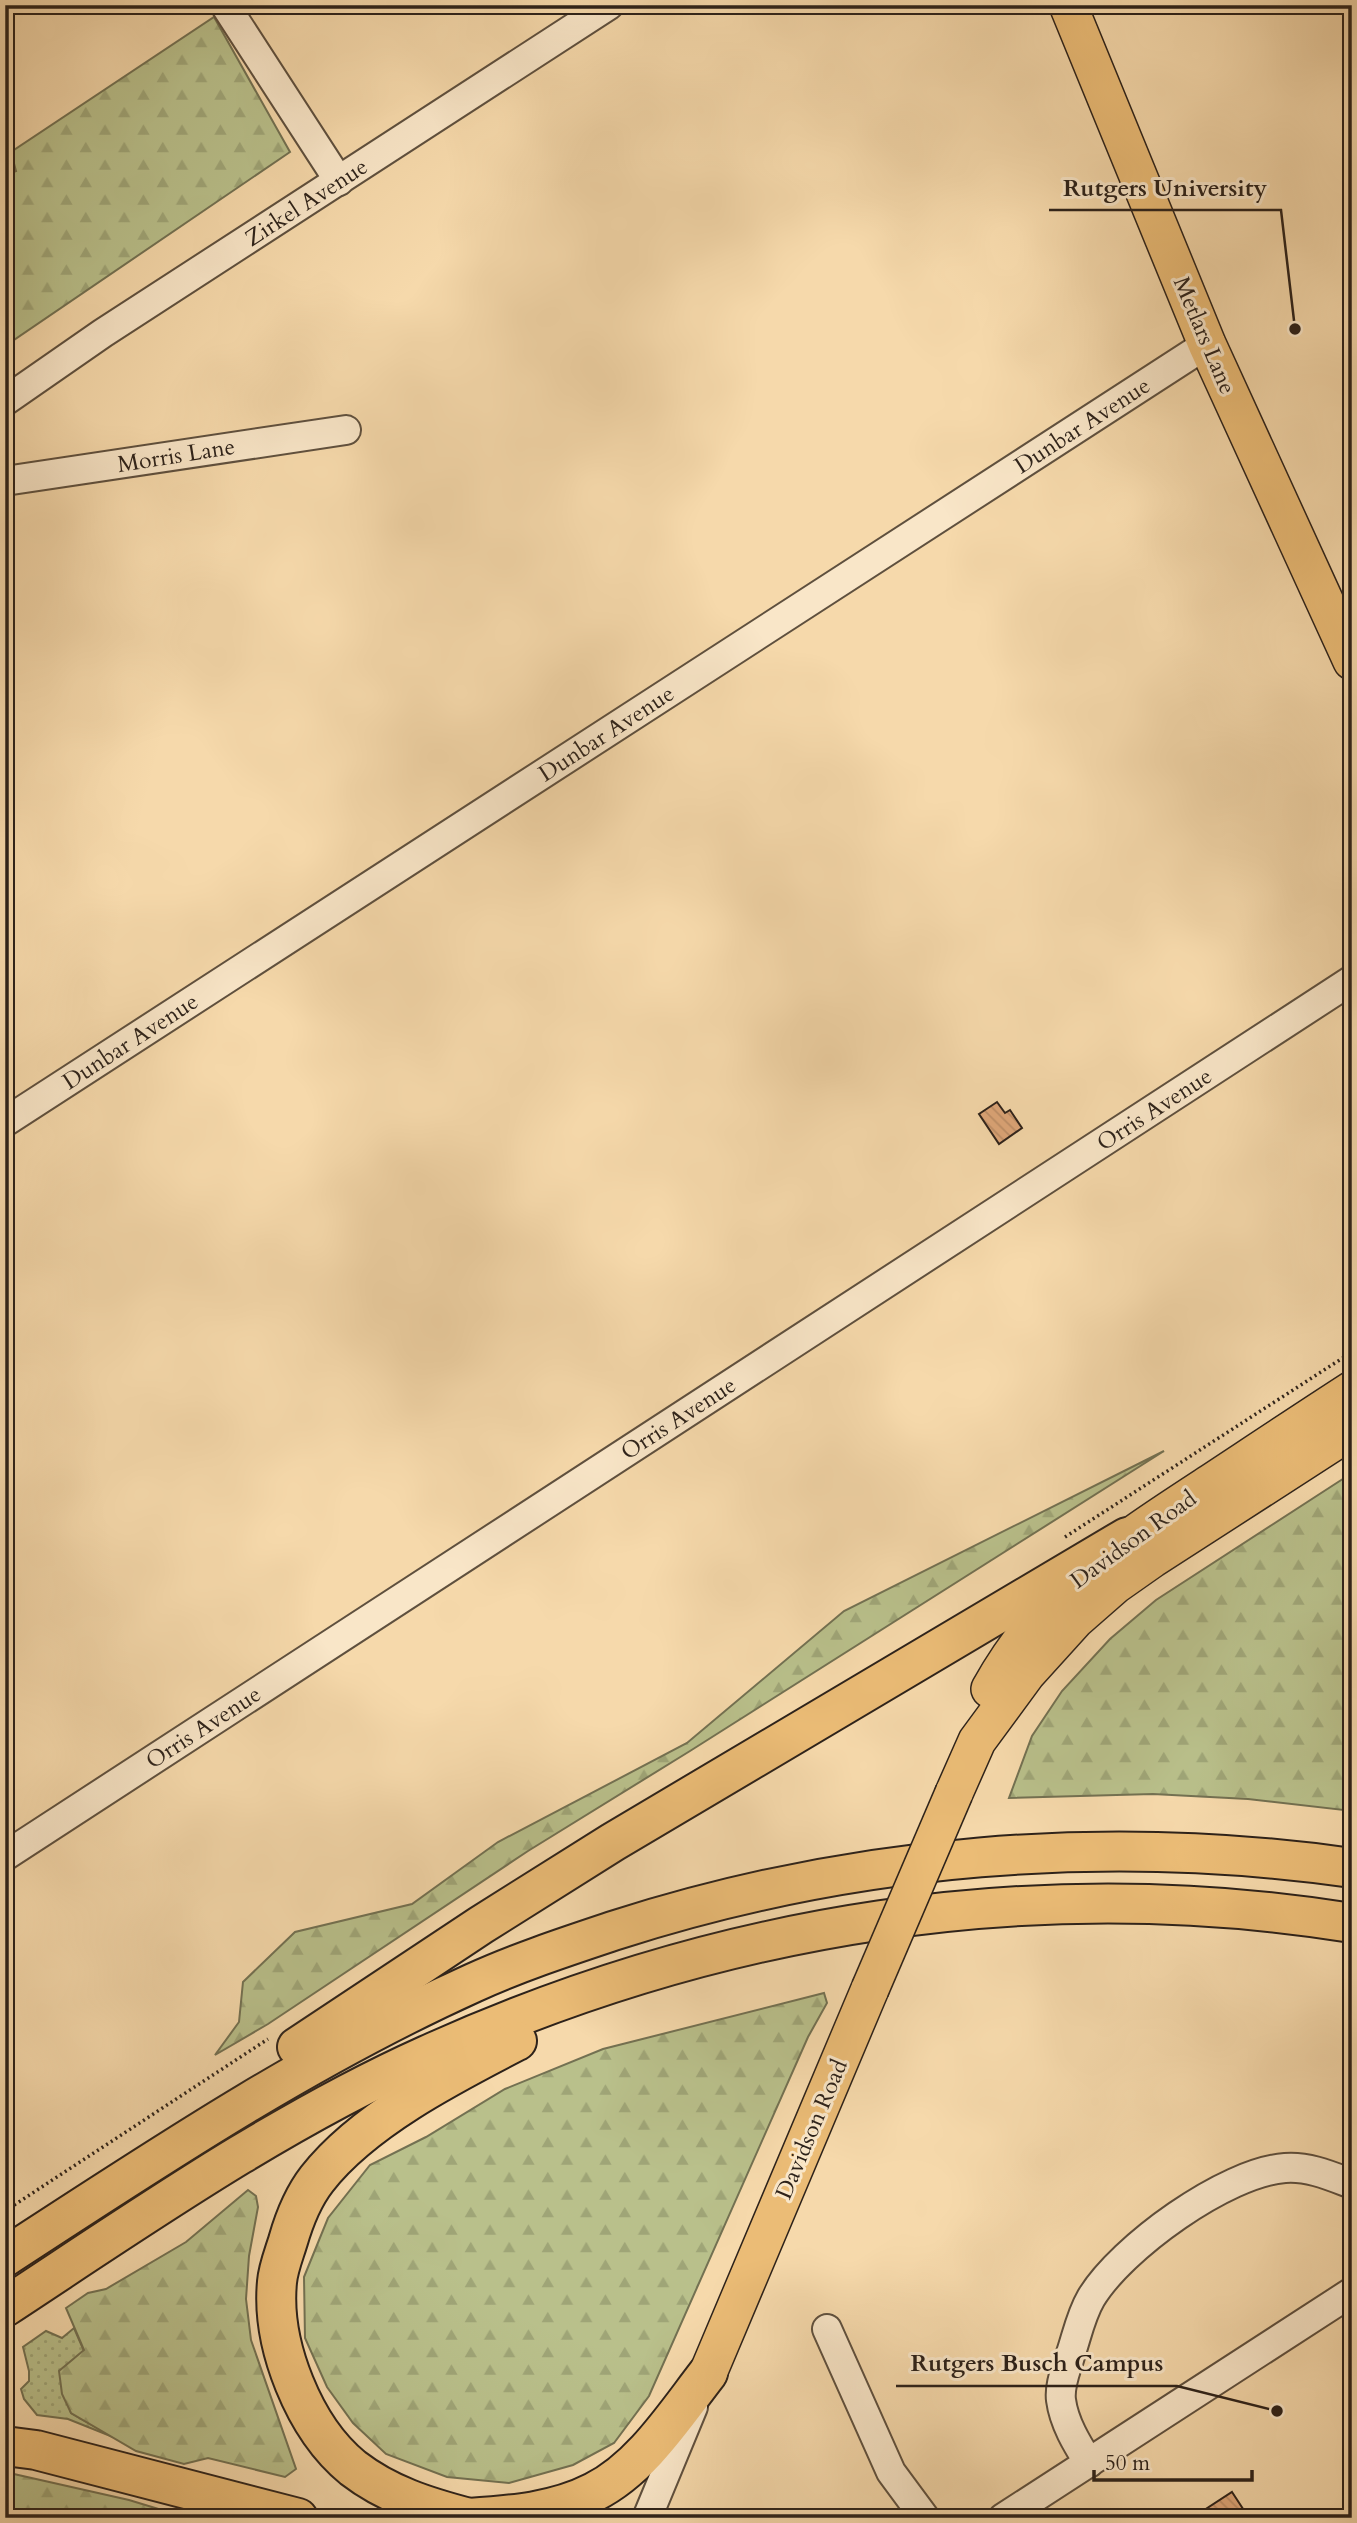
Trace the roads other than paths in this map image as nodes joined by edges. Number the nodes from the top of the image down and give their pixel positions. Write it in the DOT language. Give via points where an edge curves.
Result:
graph roads {
  1 [pos="225,5"];
  2 [pos="609,5"];
  3 [pos="1068,5"];
  4 [pos="339,181"];
  5 [pos="1207,344"];
  6 [pos="5,401"];
  7 [pos="346,430"];
  8 [pos="5,481"];
  9 [pos="1352,661"];
  10 [pos="1352,981"];
  11 [pos="5,1122"];
  12 [pos="1352,1390"];
  13 [pos="1352,1430"];
  14 [pos="1127,1537"];
  15 [pos="976,1741"];
  16 [pos="5,1856"];
  17 [pos="1352,1868"];
  18 [pos="1352,1923"];
  19 [pos="741,1946"];
  20 [pos="1352,2184"];
  21 [pos="5,2251"];
  22 [pos="5,2257"];
  23 [pos="1352,2291"];
  24 [pos="5,2307"];
  25 [pos="827,2329"];
  26 [pos="708,2373"];
  27 [pos="5,2446"];
  28 [pos="1088,2463"];
  29 [pos="298,2518"];
  30 [pos="469,2518"];
  31 [pos="647,2518"];
  32 [pos="925,2518"];
  33 [pos="1003,2518"];
  1 -- 4 [label="street"];
  2 -- 4 [label="street, Zirkel Avenue"];
  3 -- 5 [label="main road, Metlars Lane"];
  4 -- 6 [label="street, Zirkel Avenue"];
  5 -- 9 [label="main road, Metlars Lane"];
  5 -- 11 [label="street, Dunbar Avenue"];
  7 -- 8 [label="street, Morris Lane"];
  10 -- 16 [label="street, Orris Avenue"];
  12 -- 14 [label="main road, Davidson Road"];
  13 -- 15 [label="main road, Davidson Road" via="1115,1585 1051,1646"];
  14 -- 15 [label="main road, Davidson Road" via="1054,1599 1018,1643 983,1700"];
  14 -- 21 [label="highway" via="481,1925 135,2154"];
  15 -- 26 [label="main road, Davidson Road, bridge"];
  17 -- 22 [label="highway" via="1202,1853 1077,1851 932,1861 812,1880 686,1909 566,1946 391,2023 237,2108"];
  18 -- 19 [label="highway" via="1177,1905 1063,1904 899,1917"];
  19 -- 24 [label="highway" via="577,1994 425,2056 195,2182"];
  19 -- 30 [label="highway" via="549,2024 416,2097 335,2157 301,2204 276,2282 279,2336 291,2381 315,2426 351,2467 386,2490 425,2507"];
  20 -- 28 [label="street" via="1287,2168 1241,2180 1171,2220 1102,2283 1084,2313 1061,2386 1063,2411"];
  23 -- 28 [label="street"];
  25 -- 32 [label="street" via="891,2472"];
  26 -- 30 [label="highway" via="633,2464 595,2492 520,2515"];
  26 -- 31 [label="street, Davidson Road"];
  27 -- 29 [label="highway" via="36,2450"];
  28 -- 33 [label="street"];
}
